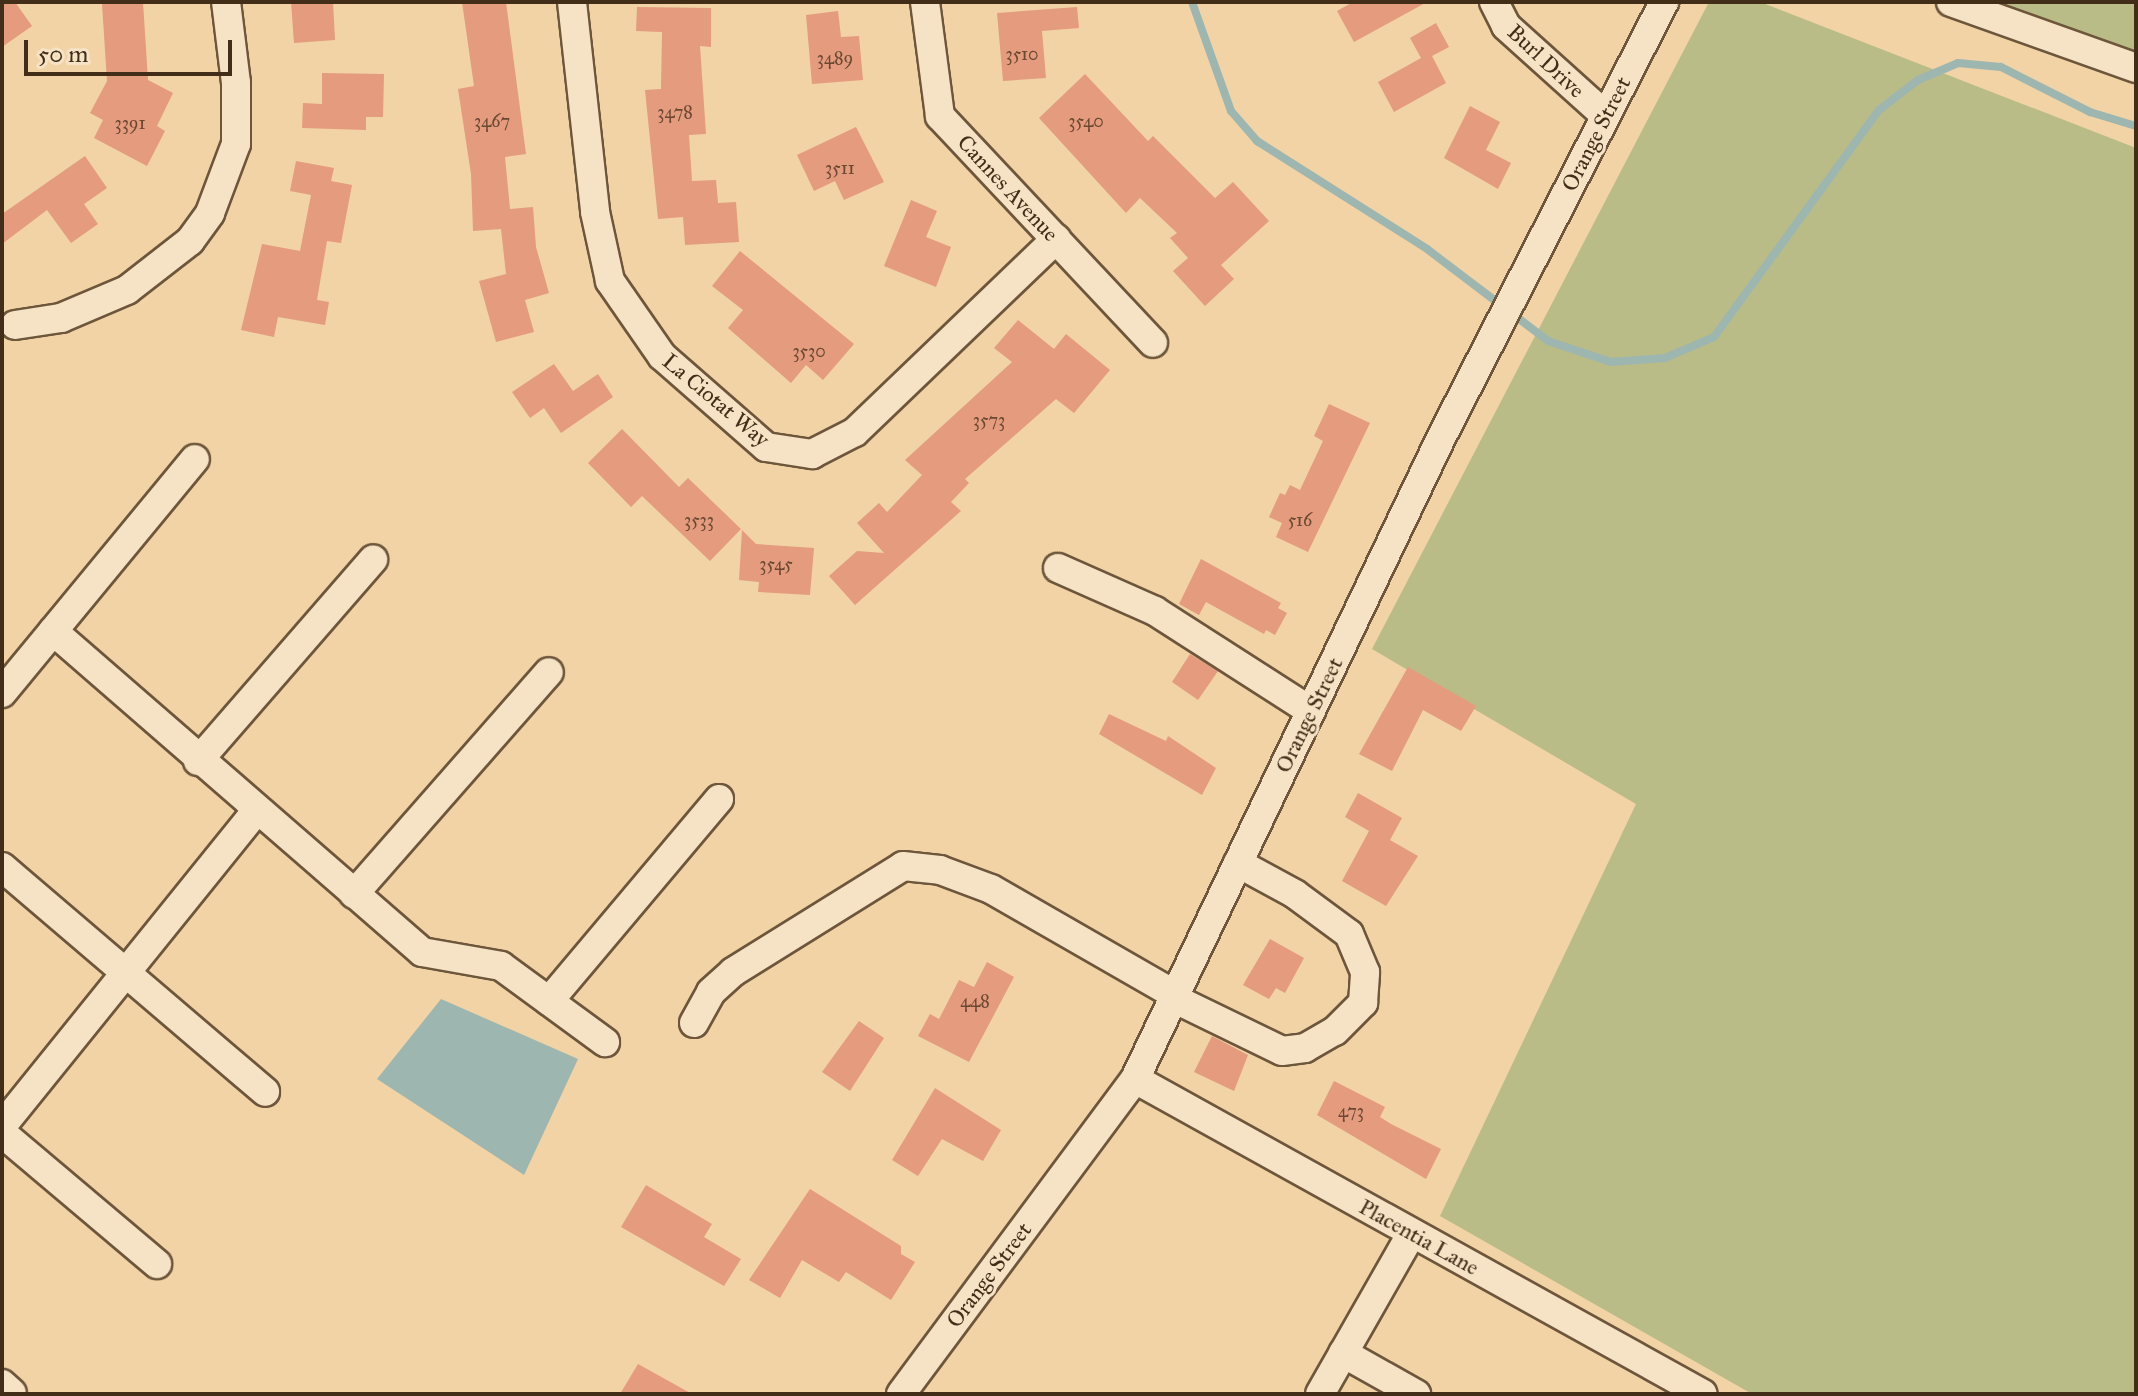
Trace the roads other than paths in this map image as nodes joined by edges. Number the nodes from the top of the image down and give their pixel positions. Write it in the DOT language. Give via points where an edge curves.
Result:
graph roads {
  1 [pos="226,2"];
  2 [pos="572,2"];
  3 [pos="925,2"];
  4 [pos="1494,2"];
  5 [pos="1664,2"];
  6 [pos="1951,2"];
  7 [pos="2136,68"];
  8 [pos="1605,115"];
  9 [pos="1056,239"];
  10 [pos="15,325"];
  11 [pos="1153,343"];
  12 [pos="195,459"];
  13 [pos="373,560"];
  14 [pos="1058,568"];
  15 [pos="53,631"];
  16 [pos="549,672"];
  17 [pos="2,693"];
  18 [pos="1311,711"];
  19 [pos="198,761"];
  20 [pos="719,799"];
  21 [pos="256,811"];
  22 [pos="1238,863"];
  23 [pos="2,867"];
  24 [pos="354,894"];
  25 [pos="125,973"];
  26 [pos="1174,996"];
  27 [pos="549,1001"];
  28 [pos="694,1023"];
  29 [pos="605,1042"];
  30 [pos="1135,1079"];
  31 [pos="265,1092"];
  32 [pos="2,1126"];
  33 [pos="2,1133"];
  34 [pos="1412,1233"];
  35 [pos="157,1264"];
  36 [pos="1343,1353"];
  37 [pos="1690,1391"];
  38 [pos="901,1394"];
  39 [pos="1320,1394"];
  40 [pos="1416,1394"];
  1 -- 10 [label="street" via="236,144 210,213 190,241 127,290 61,318"];
  2 -- 9 [label="street, La Ciotat Way" via="595,212 610,281 662,356 766,447 812,454 855,432"];
  3 -- 9 [label="street, Cannes Avenue" via="940,116"];
  4 -- 8 [label="street, Burl Drive" via="1506,26"];
  5 -- 8 [label="street, Orange Street"];
  6 -- 7 [label="street"];
  8 -- 18 [label="street, Orange Street"];
  9 -- 11 [label="street, Cannes Avenue"];
  12 -- 15 [label="street"];
  13 -- 19 [label="street"];
  14 -- 18 [label="street" via="1155,611"];
  15 -- 17 [label="street"];
  15 -- 19 [label="street"];
  16 -- 24 [label="street"];
  18 -- 22 [label="street, Orange Street"];
  19 -- 21 [label="street"];
  20 -- 27 [label="street"];
  21 -- 24 [label="street"];
  21 -- 25 [label="street"];
  22 -- 26 [label="street, Orange Street"];
  22 -- 26 [label="street" via="1295,894 1349,934 1365,972 1363,1003 1335,1031 1305,1048 1282,1051"];
  23 -- 25 [label="street"];
  24 -- 27 [label="street" via="422,952 501,966"];
  25 -- 31 [label="street"];
  25 -- 32 [label="street"];
  26 -- 28 [label="street" via="991,889 940,870 903,866 733,972 711,992"];
  26 -- 30 [label="street, Orange Street"];
  27 -- 29 [label="street"];
  30 -- 34 [label="street, Placentia Lane"];
  30 -- 38 [label="street, Orange Street"];
  33 -- 35 [label="street"];
  34 -- 36 [label="street"];
  34 -- 37 [label="street, Placentia Lane"];
  36 -- 39 [label="street"];
  36 -- 40 [label="street"];
}
